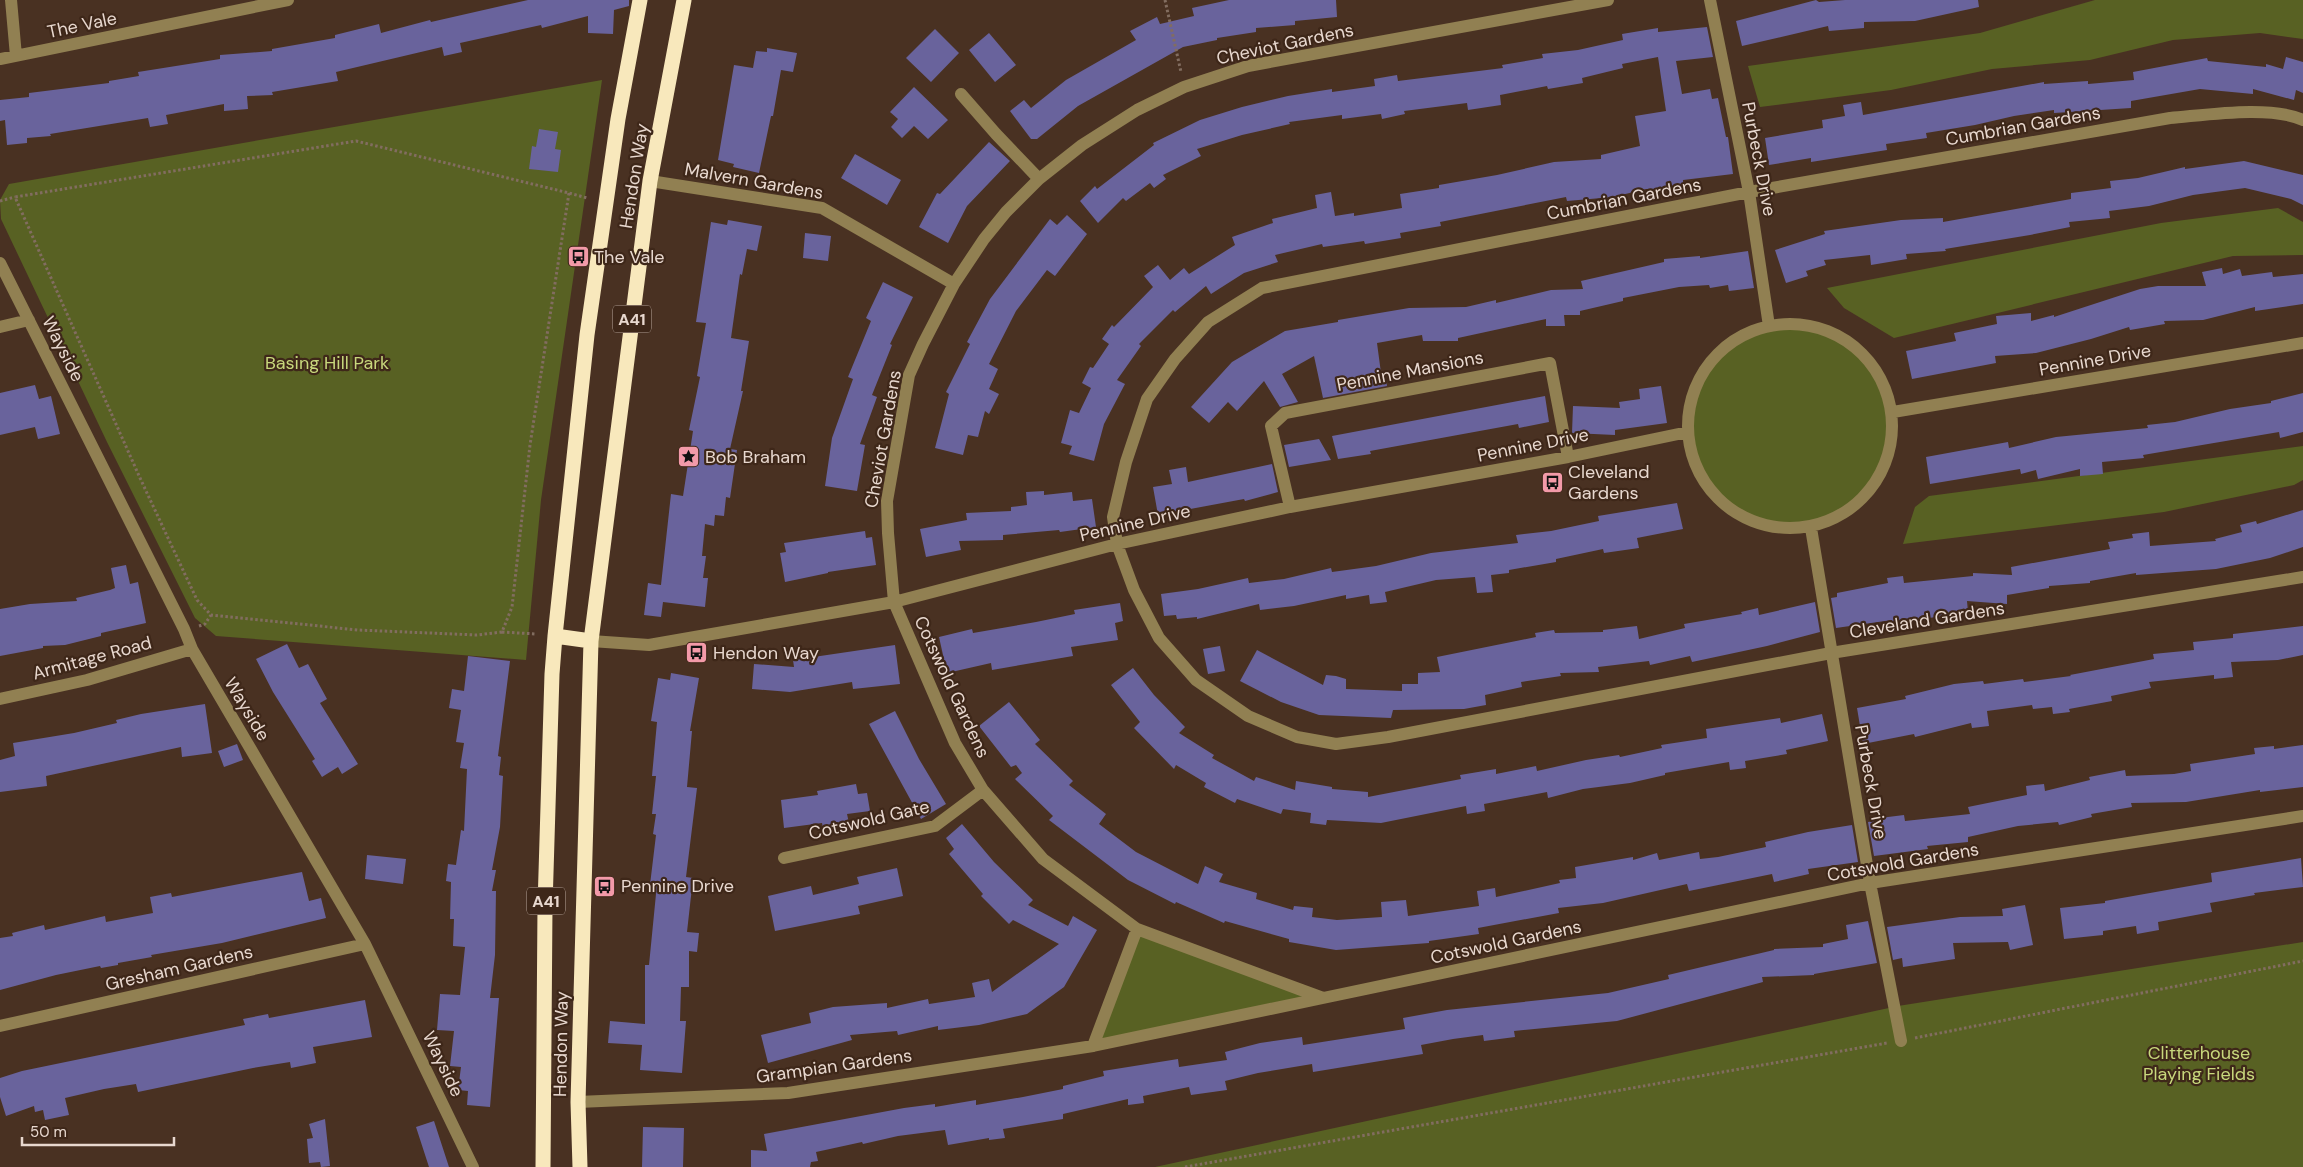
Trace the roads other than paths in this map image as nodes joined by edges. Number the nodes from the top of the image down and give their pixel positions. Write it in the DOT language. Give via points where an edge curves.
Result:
graph roads {
  1 [pos="11,0"];
  2 [pos="288,0"];
  3 [pos="640,0"];
  4 [pos="684,0"];
  5 [pos="1608,0"];
  6 [pos="1710,0"];
  7 [pos="16,56"];
  8 [pos="0,59"];
  9 [pos="961,94"];
  10 [pos="2303,120"];
  11 [pos="1039,179"];
  12 [pos="650,181"];
  13 [pos="1749,192"];
  14 [pos="0,263"];
  15 [pos="954,284"];
  16 [pos="29,320"];
  17 [pos="1769,326"];
  18 [pos="0,327"];
  19 [pos="2303,343"];
  20 [pos="1893,412"];
  21 [pos="1688,432"];
  22 [pos="1568,457"];
  23 [pos="1290,507"];
  24 [pos="1811,528"];
  25 [pos="1117,544"];
  26 [pos="2303,577"];
  27 [pos="894,602"];
  28 [pos="555,636"];
  29 [pos="591,641"];
  30 [pos="192,649"];
  31 [pos="1831,653"];
  32 [pos="0,699"];
  33 [pos="983,790"];
  34 [pos="2303,816"];
  35 [pos="784,858"];
  36 [pos="1870,883"];
  37 [pos="1137,929"];
  38 [pos="366,944"];
  39 [pos="1323,998"];
  40 [pos="0,1026"];
  41 [pos="1902,1041"];
  42 [pos="1094,1046"];
  43 [pos="578,1102"];
  44 [pos="473,1167"];
  45 [pos="543,1167"];
  46 [pos="580,1167"];
  1 -- 7 [label="street"];
  2 -- 7 [label="street, The Vale"];
  3 -- 28 [label="highway, Hendon Way / A41" via="618,118 592,298"];
  4 -- 12 [label="highway, Hendon Way / A41"];
  5 -- 11 [label="street, Cheviot Gardens" via="1248,66 1184,87 1137,110 1082,145"];
  6 -- 13 [label="street, Purbeck Drive"];
  7 -- 8 [label="street, The Vale"];
  9 -- 11 [label="street"];
  10 -- 13 [label="street, Cumbrian Gardens" via="2290,114 2235,113 2170,118"];
  11 -- 15 [label="street, Cheviot Gardens" via="1006,212"];
  12 -- 15 [label="street, Malvern Gardens" via="822,208"];
  12 -- 29 [label="highway, Hendon Way / A41"];
  13 -- 17 [label="street, Purbeck Drive"];
  13 -- 25 [label="street, Cumbrian Gardens" via="1262,288 1208,322 1175,359 1147,399 1126,462 1113,517"];
  14 -- 16 [label="street, Wayside"];
  15 -- 27 [label="street, Cheviot Gardens" via="909,375 887,500"];
  16 -- 18 [label="street"];
  16 -- 30 [label="street, Wayside"];
  17 -- 20 [label="street" via="1790,323 1825,330 1852,344 1877,370"];
  17 -- 21 [label="street" via="1737,338 1710,362 1691,399"];
  19 -- 20 [label="street, Pennine Drive"];
  20 -- 24 [label="street" via="1891,449 1877,483 1854,508"];
  21 -- 22 [label="street, Pennine Drive"];
  21 -- 24 [label="street" via="1694,463 1708,488 1740,516 1776,528"];
  22 -- 23 [label="street, Pennine Drive"];
  22 -- 23 [label="street, Pennine Mansions" via="1550,363 1285,413 1271,426"];
  23 -- 25 [label="street, Pennine Drive"];
  24 -- 31 [label="street, Purbeck Drive"];
  25 -- 27 [label="street, Pennine Drive"];
  25 -- 31 [label="street, Cleveland Gardens" via="1134,590 1159,638 1196,680 1248,716 1297,737 1336,744 1388,737"];
  26 -- 31 [label="street, Cleveland Gardens"];
  27 -- 29 [label="street, Pennine Drive" via="649,645"];
  27 -- 33 [label="street, Cotswold Gardens" via="955,743"];
  28 -- 29 [label="highway"];
  28 -- 45 [label="highway, Hendon Way / A41" via="545,916"];
  29 -- 43 [label="highway, Hendon Way / A41"];
  30 -- 32 [label="street, Armitage Road" via="87,680"];
  30 -- 38 [label="street, Wayside"];
  31 -- 36 [label="street, Purbeck Drive"];
  33 -- 35 [label="street, Cotswold Gate" via="935,826"];
  33 -- 37 [label="street, Cotswold Gardens" via="1043,859"];
  34 -- 36 [label="street, Cotswold Gardens"];
  36 -- 39 [label="street, Cotswold Gardens"];
  36 -- 41 [label="street, Purbeck Drive"];
  37 -- 39 [label="street, Cotswold Gardens"];
  37 -- 42 [label="street"];
  38 -- 40 [label="street, Gresham Gardens"];
  38 -- 44 [label="street, Wayside"];
  39 -- 42 [label="street, Grampian Gardens"];
  42 -- 43 [label="street, Grampian Gardens" via="788,1093"];
  43 -- 46 [label="highway, Hendon Way / A41"];
}
